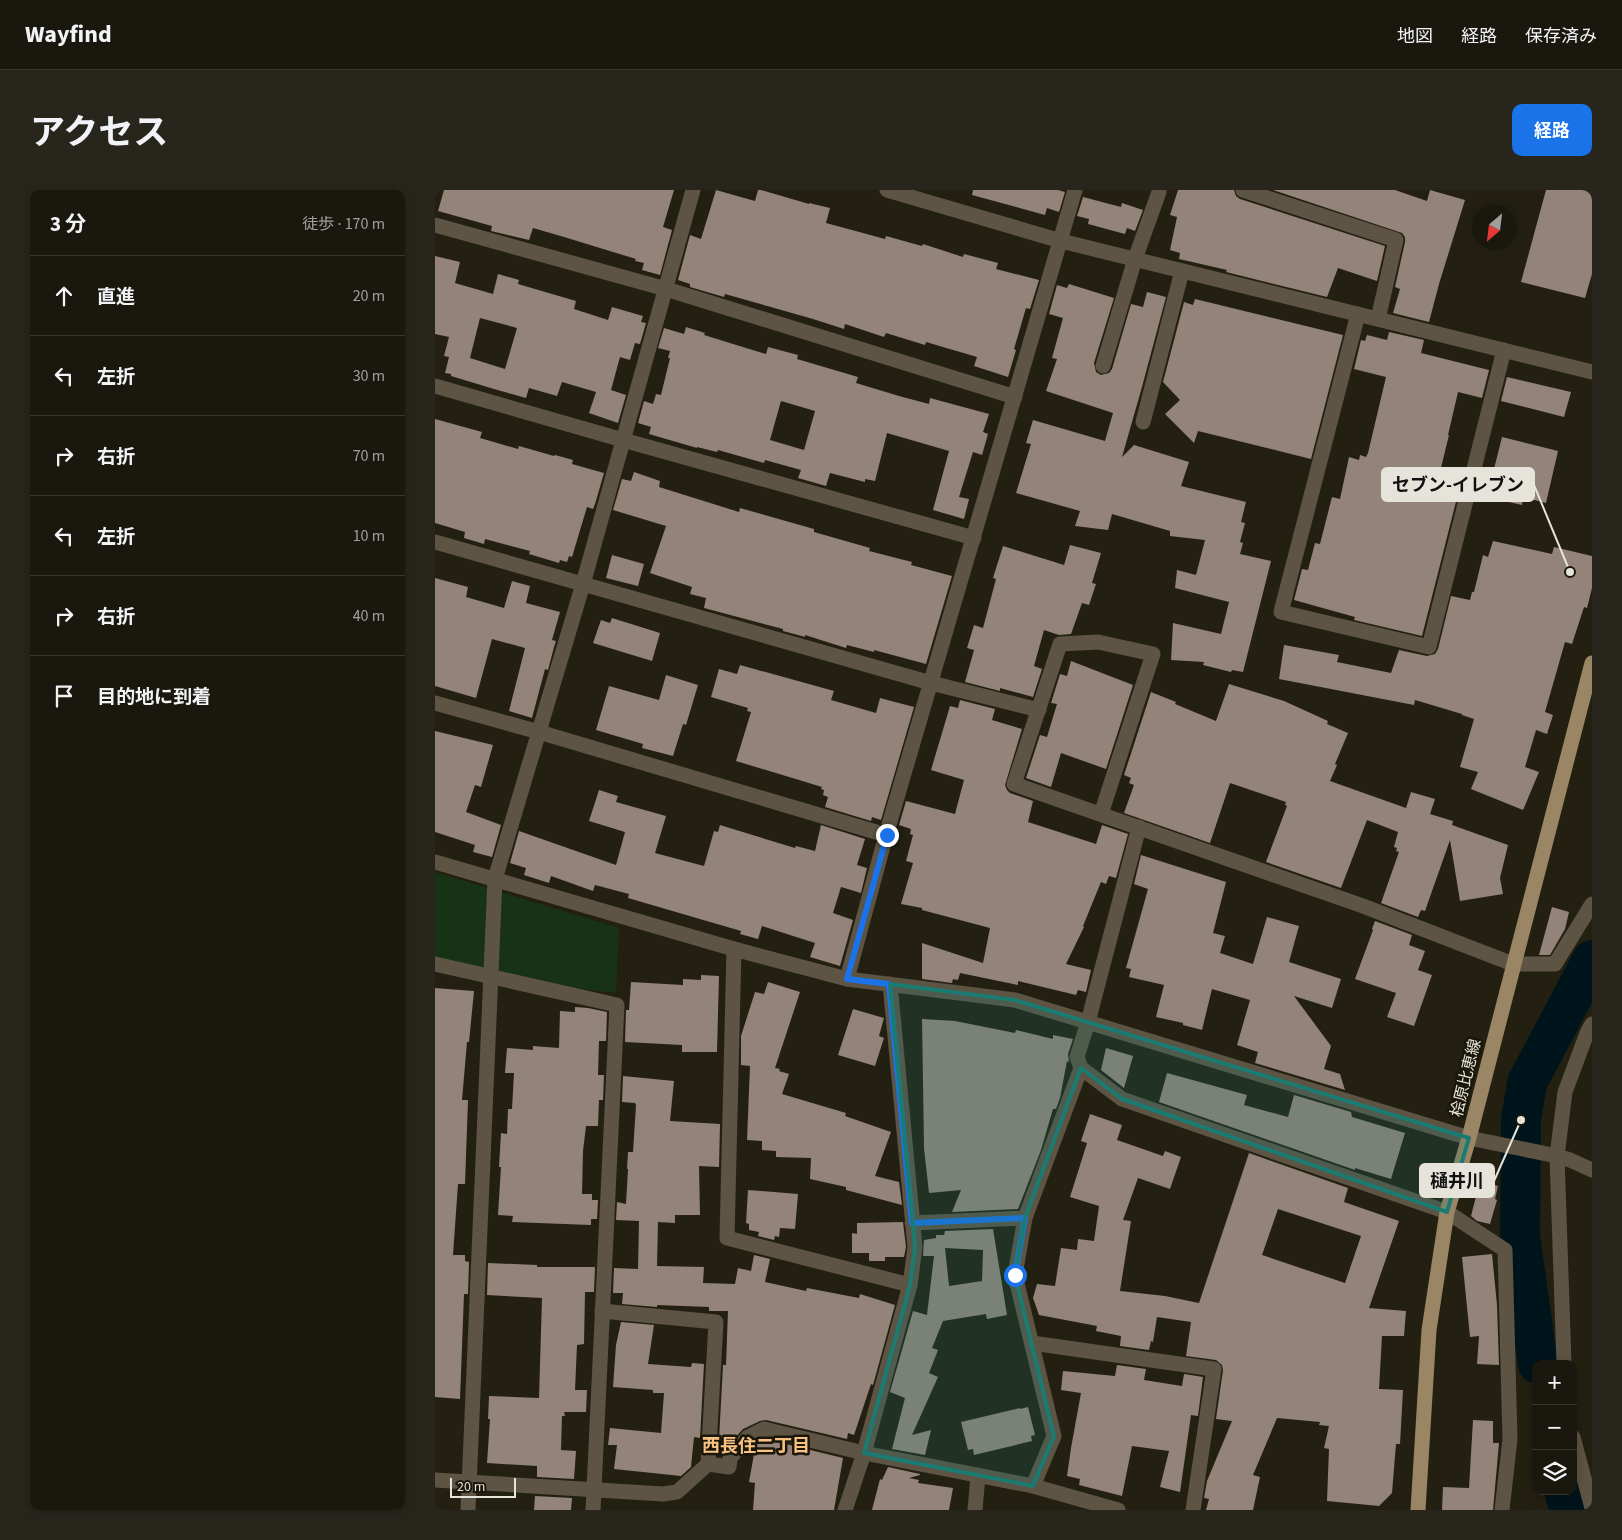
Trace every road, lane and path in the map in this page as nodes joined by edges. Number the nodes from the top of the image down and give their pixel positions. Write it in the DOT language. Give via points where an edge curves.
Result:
graph roads {
  1 [pos="693,190"];
  2 [pos="887,190"];
  3 [pos="1075,190"];
  4 [pos="1243,190"];
  5 [pos="1159,192"];
  6 [pos="435,225"];
  7 [pos="1061,241"];
  8 [pos="1135,259"];
  9 [pos="1182,271"];
  10 [pos="665,289"];
  11 [pos="1358,314"];
  12 [pos="1378,319"];
  13 [pos="1504,350"];
  14 [pos="1103,366"];
  15 [pos="1592,372"];
  16 [pos="435,386"];
  17 [pos="1015,397"];
  18 [pos="1143,422"];
  19 [pos="623,440"];
  20 [pos="974,538"];
  21 [pos="435,542"];
  22 [pos="583,584"];
  23 [pos="1592,663"];
  24 [pos="931,682"];
  25 [pos="435,703"];
  26 [pos="1039,710"];
  27 [pos="539,732"];
  28 [pos="1101,814"];
  29 [pos="1139,828"];
  30 [pos="887,835"];
  31 [pos="435,862"];
  32 [pos="495,880"];
  33 [pos="1592,904"];
  34 [pos="733,949"];
  35 [pos="435,964"];
  36 [pos="1513,964"];
  37 [pos="491,977"];
  38 [pos="847,979"];
  39 [pos="889,984"];
  40 [pos="1089,1022"];
  41 [pos="1592,1024"];
  42 [pos="1081,1068"];
  43 [pos="1469,1138"];
  44 [pos="1557,1156"];
  45 [pos="1592,1170"];
  46 [pos="1447,1212"];
  47 [pos="1025,1218"];
  48 [pos="912,1223"];
  49 [pos="910,1285"];
  50 [pos="602,1311"];
  51 [pos="1032,1344"];
  52 [pos="1564,1360"];
  53 [pos="1576,1450"];
  54 [pos="864,1452"];
  55 [pos="708,1464"];
  56 [pos="979,1475"];
  57 [pos="435,1480"];
  58 [pos="469,1482"];
  59 [pos="1033,1486"];
  60 [pos="594,1490"];
  61 [pos="1592,1508"];
  62 [pos="468,1510"];
  63 [pos="593,1510"];
  64 [pos="845,1510"];
  65 [pos="975,1510"];
  66 [pos="1118,1510"];
  67 [pos="1193,1510"];
  68 [pos="1418,1510"];
  69 [pos="1503,1510"];
  1 -- 10 [label="street"];
  2 -- 7 [label="street"];
  3 -- 7 [label="street"];
  4 -- 12 [label="street" via="1396,240"];
  5 -- 8 [label="street"];
  6 -- 10 [label="street"];
  7 -- 8 [label="street"];
  7 -- 17 [label="street"];
  8 -- 9 [label="street"];
  8 -- 14 [label="street"];
  9 -- 11 [label="street"];
  9 -- 18 [label="street"];
  10 -- 17 [label="street"];
  10 -- 19 [label="street"];
  11 -- 12 [label="street"];
  11 -- 13 [label="street" via="1281,612 1429,647"];
  12 -- 13 [label="street"];
  13 -- 15 [label="street"];
  16 -- 19 [label="street"];
  17 -- 20 [label="street"];
  19 -- 20 [label="street"];
  19 -- 22 [label="street"];
  20 -- 24 [label="street"];
  21 -- 22 [label="street"];
  22 -- 24 [label="street"];
  22 -- 27 [label="street"];
  23 -- 36 [label="main road, 桧原比恵線"];
  24 -- 26 [label="street"];
  24 -- 30 [label="street"];
  25 -- 27 [label="street"];
  26 -- 28 [label="street" via="1014,784"];
  26 -- 28 [label="street" via="1061,644 1097,642 1153,654"];
  27 -- 30 [label="street"];
  27 -- 32 [label="street"];
  28 -- 29 [label="street"];
  29 -- 36 [label="street" via="1363,906"];
  29 -- 40 [label="street"];
  30 -- 38 [label="street"];
  31 -- 32 [label="street"];
  32 -- 34 [label="street"];
  32 -- 37 [label="street"];
  33 -- 36 [label="street" via="1555,964"];
  34 -- 38 [label="street"];
  34 -- 49 [label="street" via="727,1238"];
  35 -- 37 [label="street"];
  36 -- 43 [label="main road, 桧原比恵線"];
  37 -- 50 [label="street" via="617,1005"];
  37 -- 58 [label="street"];
  38 -- 39 [label="street"];
  39 -- 40 [label="street" via="1015,1000"];
  39 -- 48 [label="street"];
  40 -- 42 [label="street" via="1077,1057"];
  40 -- 43 [label="street"];
  41 -- 44 [label="street" via="1565,1092"];
  42 -- 46 [label="street" via="1122,1099"];
  42 -- 47 [label="street"];
  43 -- 44 [label="street"];
  43 -- 46 [label="main road, 桧原比恵線"];
  44 -- 45 [label="street"];
  44 -- 52 [label="street"];
  46 -- 68 [label="main road, 桧原比恵線" via="1429,1330"];
  46 -- 69 [label="street" via="1505,1250 1509,1439"];
  47 -- 48 [label="street"];
  47 -- 51 [label="street" via="1015,1275"];
  48 -- 49 [label="street" via="915,1247"];
  49 -- 54 [label="street"];
  50 -- 55 [label="street" via="716,1322"];
  50 -- 60 [label="street"];
  51 -- 59 [label="street" via="1054,1436"];
  51 -- 67 [label="street" via="1213,1369"];
  53 -- 61 [label="street"];
  54 -- 55 [label="street" via="764,1429 748,1437 730,1458 729,1466"];
  54 -- 56 [label="street"];
  54 -- 64 [label="street"];
  55 -- 60 [label="street" via="677,1492"];
  56 -- 59 [label="street"];
  56 -- 65 [label="street"];
  57 -- 58 [label="street"];
  58 -- 60 [label="street"];
  58 -- 62 [label="street"];
  59 -- 66 [label="street"];
  60 -- 63 [label="street"];
}
